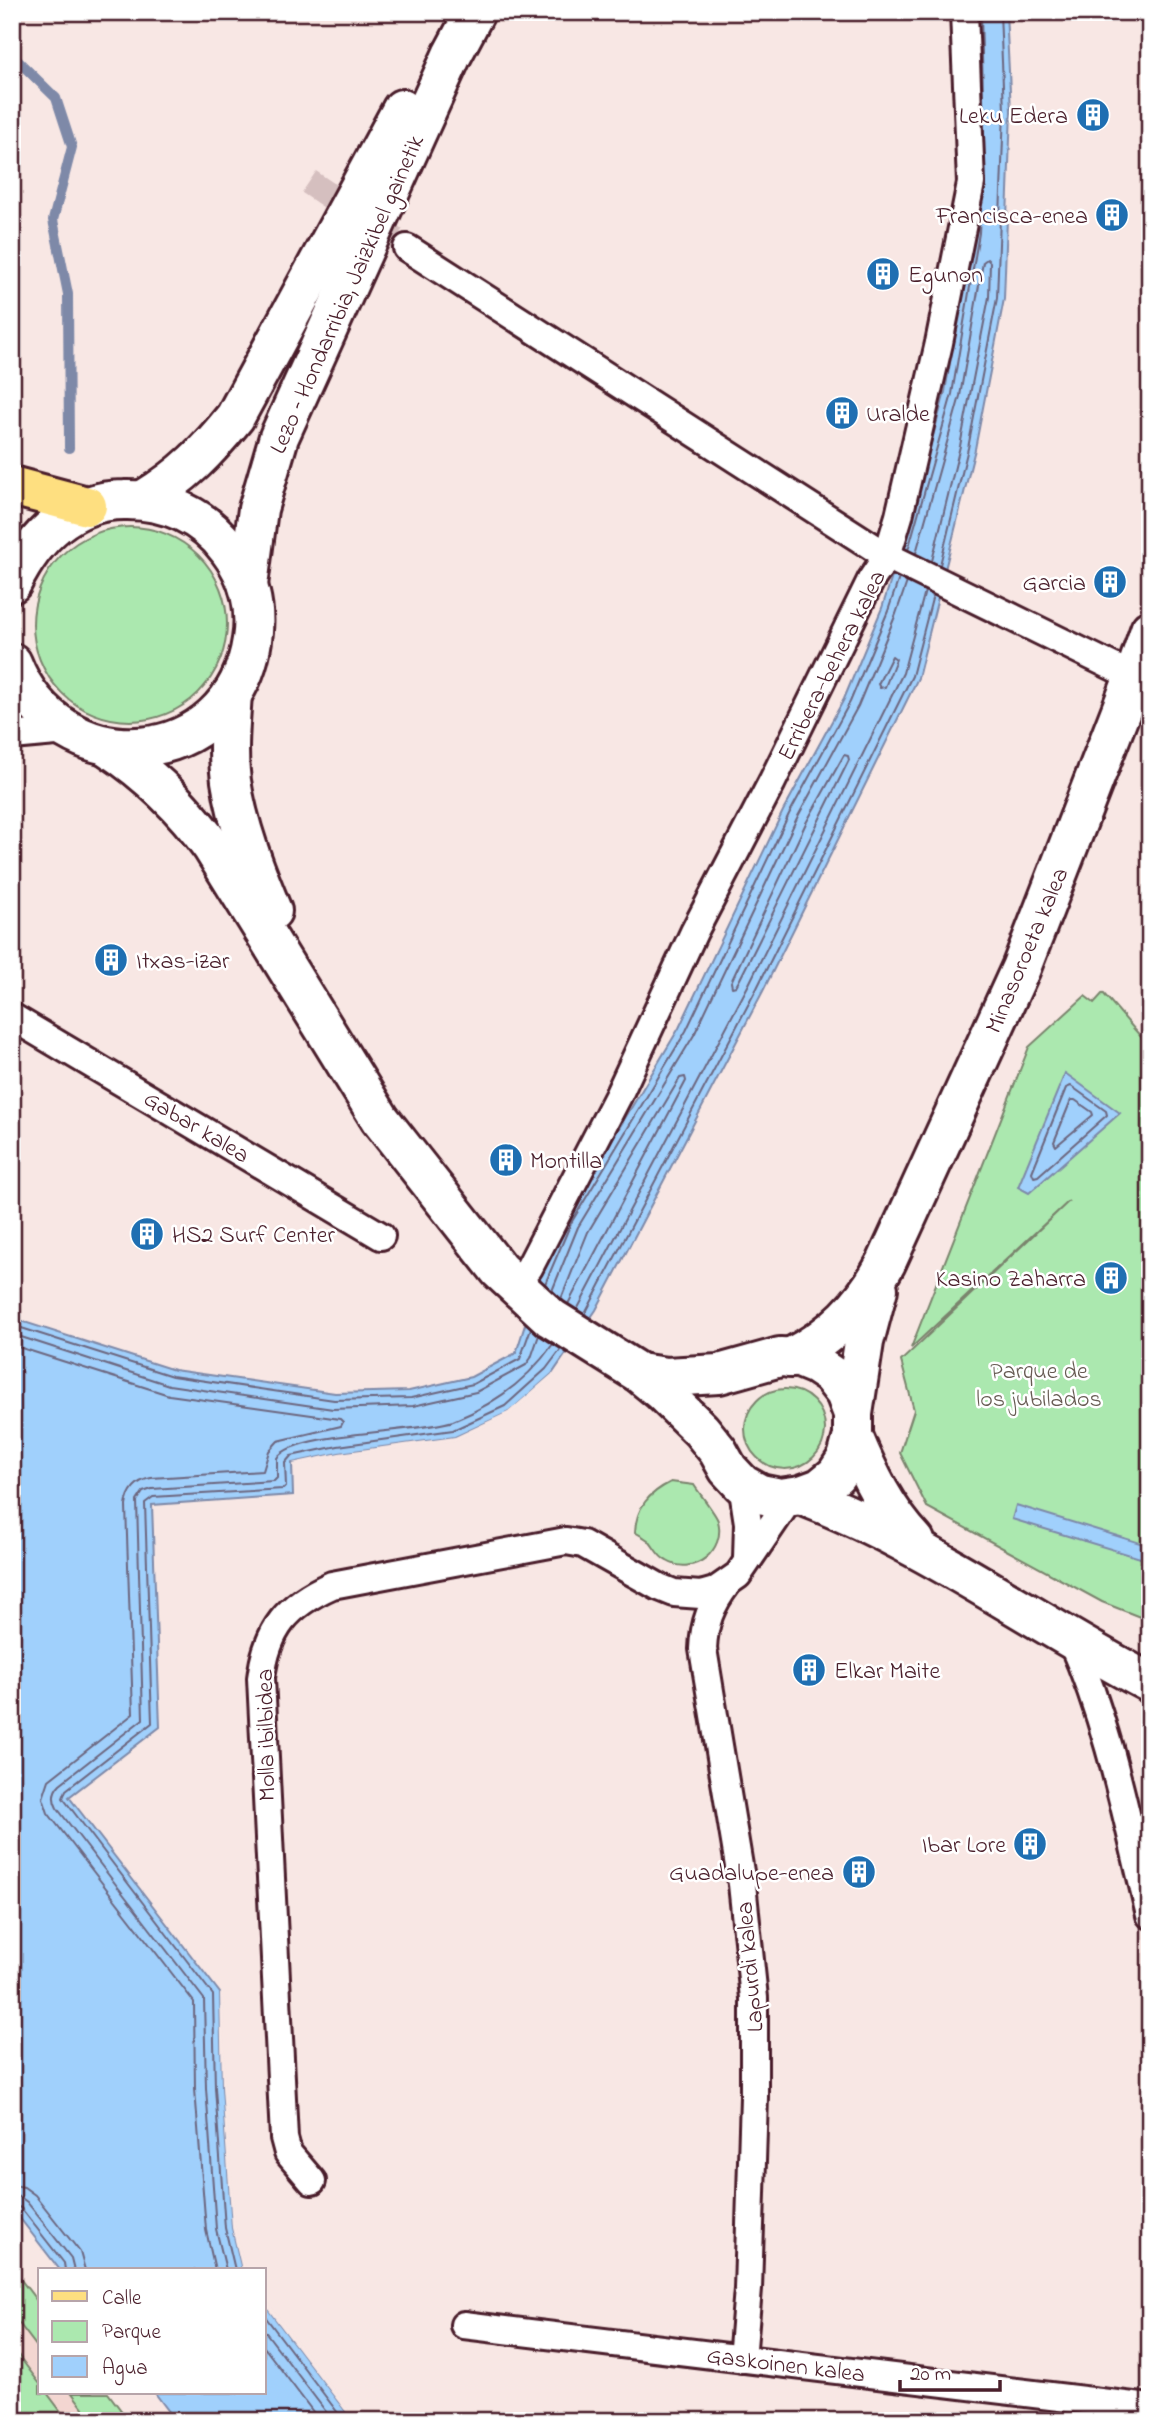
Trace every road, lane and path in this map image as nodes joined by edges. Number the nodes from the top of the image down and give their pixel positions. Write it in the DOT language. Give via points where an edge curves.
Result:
graph roads {
  1 [pos="455,12"];
  2 [pos="475,12"];
  3 [pos="964,12"];
  4 [pos="407,248"];
  5 [pos="12,486"];
  6 [pos="145,499"];
  7 [pos="87,506"];
  8 [pos="890,557"];
  9 [pos="12,583"];
  10 [pos="248,585"];
  11 [pos="1150,630"];
  12 [pos="12,663"];
  13 [pos="1134,677"];
  14 [pos="232,694"];
  15 [pos="67,731"];
  16 [pos="12,736"];
  17 [pos="107,746"];
  18 [pos="12,1017"];
  19 [pos="316,1017"];
  20 [pos="381,1236"];
  21 [pos="886,1263"];
  22 [pos="514,1269"];
  23 [pos="790,1358"];
  24 [pos="745,1369"];
  25 [pos="639,1373"];
  26 [pos="853,1425"];
  27 [pos="718,1451"];
  28 [pos="742,1484"];
  29 [pos="796,1496"];
  30 [pos="926,1553"];
  31 [pos="746,1564"];
  32 [pos="721,1588"];
  33 [pos="1071,1640"];
  34 [pos="1150,1682"];
  35 [pos="1150,1915"];
  36 [pos="312,2181"];
  37 [pos="464,2325"];
  38 [pos="743,2359"];
  39 [pos="1150,2408"];
  1 -- 6 [label="main road, Lezo – Hondarribia, Jaizkibel gainetik" via="235,417 174,481"];
  2 -- 10 [label="main road, Lezo – Hondarribia, Jaizkibel gainetik" via="279,437 258,509"];
  3 -- 8 [label="street, Erribera-behera kalea" via="971,183"];
  4 -- 8 [label="street"];
  5 -- 7 [label="main road"];
  6 -- 7 [label="main road"];
  6 -- 10 [label="main road" via="172,506 220,537"];
  7 -- 9 [label="main road" via="41,536"];
  8 -- 13 [label="street"];
  8 -- 22 [label="street, Erribera-behera kalea" via="871,580 694,932 618,1096"];
  10 -- 14 [label="main road" via="253,607 251,652"];
  11 -- 13 [label="main road, Minasoroeta kalea"];
  12 -- 15 [label="main road" via="31,699"];
  13 -- 21 [label="main road, Minasoroeta kalea" via="1021,968"];
  14 -- 17 [label="main road" via="217,712 177,738 154,746"];
  14 -- 19 [label="main road" via="231,780 240,822"];
  15 -- 16 [label="street"];
  15 -- 17 [label="main road"];
  17 -- 19 [label="main road" via="167,791 191,817"];
  18 -- 20 [label="street, Gabar kalea"];
  19 -- 22 [label="main road" via="380,1119"];
  21 -- 23 [label="main road, Minasoroeta kalea" via="846,1320"];
  21 -- 26 [label="main road, Minasoroeta kalea" via="864,1342"];
  22 -- 25 [label="main road" via="551,1318"];
  23 -- 24 [label="main road" via="762,1360"];
  23 -- 26 [label="main road" via="831,1375 845,1393"];
  24 -- 25 [label="main road" via="693,1377"];
  24 -- 27 [label="main road" via="731,1381 715,1414"];
  25 -- 27 [label="main road" via="682,1410"];
  26 -- 29 [label="main road" via="847,1458 836,1475 820,1488"];
  26 -- 30 [label="main road" via="866,1470 904,1529"];
  27 -- 28 [label="main road"];
  28 -- 29 [label="main road" via="760,1494"];
  28 -- 31 [label="street" via="748,1523"];
  29 -- 30 [label="main road" via="864,1521"];
  29 -- 31 [label="street, Lapurdi kalea" via="773,1520"];
  30 -- 33 [label="main road"];
  31 -- 32 [label="street, Lapurdi kalea"];
  32 -- 36 [label="street, Molla ibilbidea" via="674,1593 583,1544 566,1541 332,1585 314,1593 282,1619 267,1647 261,1678 284,2138 288,2153"];
  32 -- 38 [label="street, Lapurdi kalea" via="708,1615 703,1649 742,1884 754,1998"];
  33 -- 34 [label="main road"];
  33 -- 35 [label="street" via="1106,1731"];
  37 -- 38 [label="street, Gaskoinen kalea"];
  38 -- 39 [label="street, Gaskoinen kalea"];
}
